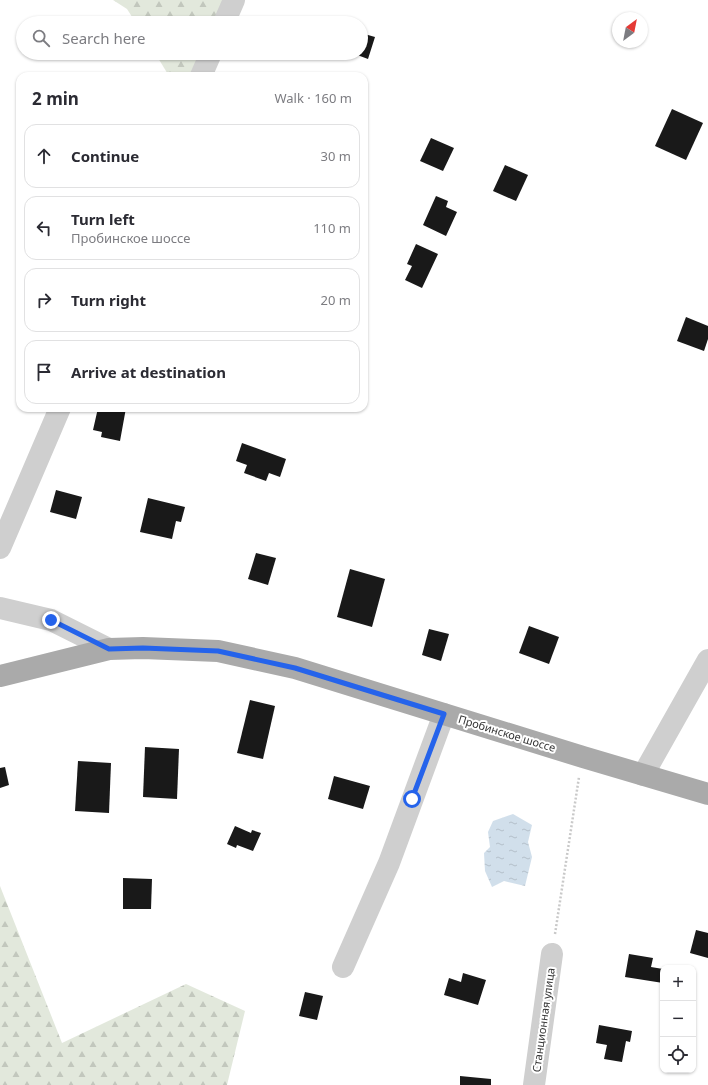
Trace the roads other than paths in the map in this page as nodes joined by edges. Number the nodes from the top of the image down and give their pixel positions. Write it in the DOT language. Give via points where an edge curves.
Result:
graph roads {
  1 [pos="234,0"];
  2 [pos="227,16"];
  3 [pos="208,60"];
  4 [pos="203,72"];
  5 [pos="58,412"];
  6 [pos="0,548"];
  7 [pos="0,608"];
  8 [pos="109,649"];
  9 [pos="708,660"];
  10 [pos="0,676"];
  11 [pos="444,714"];
  12 [pos="644,775"];
  13 [pos="708,794"];
  14 [pos="552,954"];
  15 [pos="343,967"];
  16 [pos="534,1085"];
  1 -- 2 [label="street"];
  3 -- 4 [label="street"];
  5 -- 6 [label="street"];
  7 -- 8 [label="street" via="51,620"];
  8 -- 10 [label="main road, Пробинское шоссе"];
  8 -- 11 [label="main road, Пробинское шоссе" via="218,651 295,668"];
  9 -- 12 [label="street"];
  11 -- 12 [label="main road, Пробинское шоссе"];
  11 -- 15 [label="street" via="389,863"];
  12 -- 13 [label="main road, Пробинское шоссе"];
  14 -- 16 [label="street, Станционная улица"];
}
